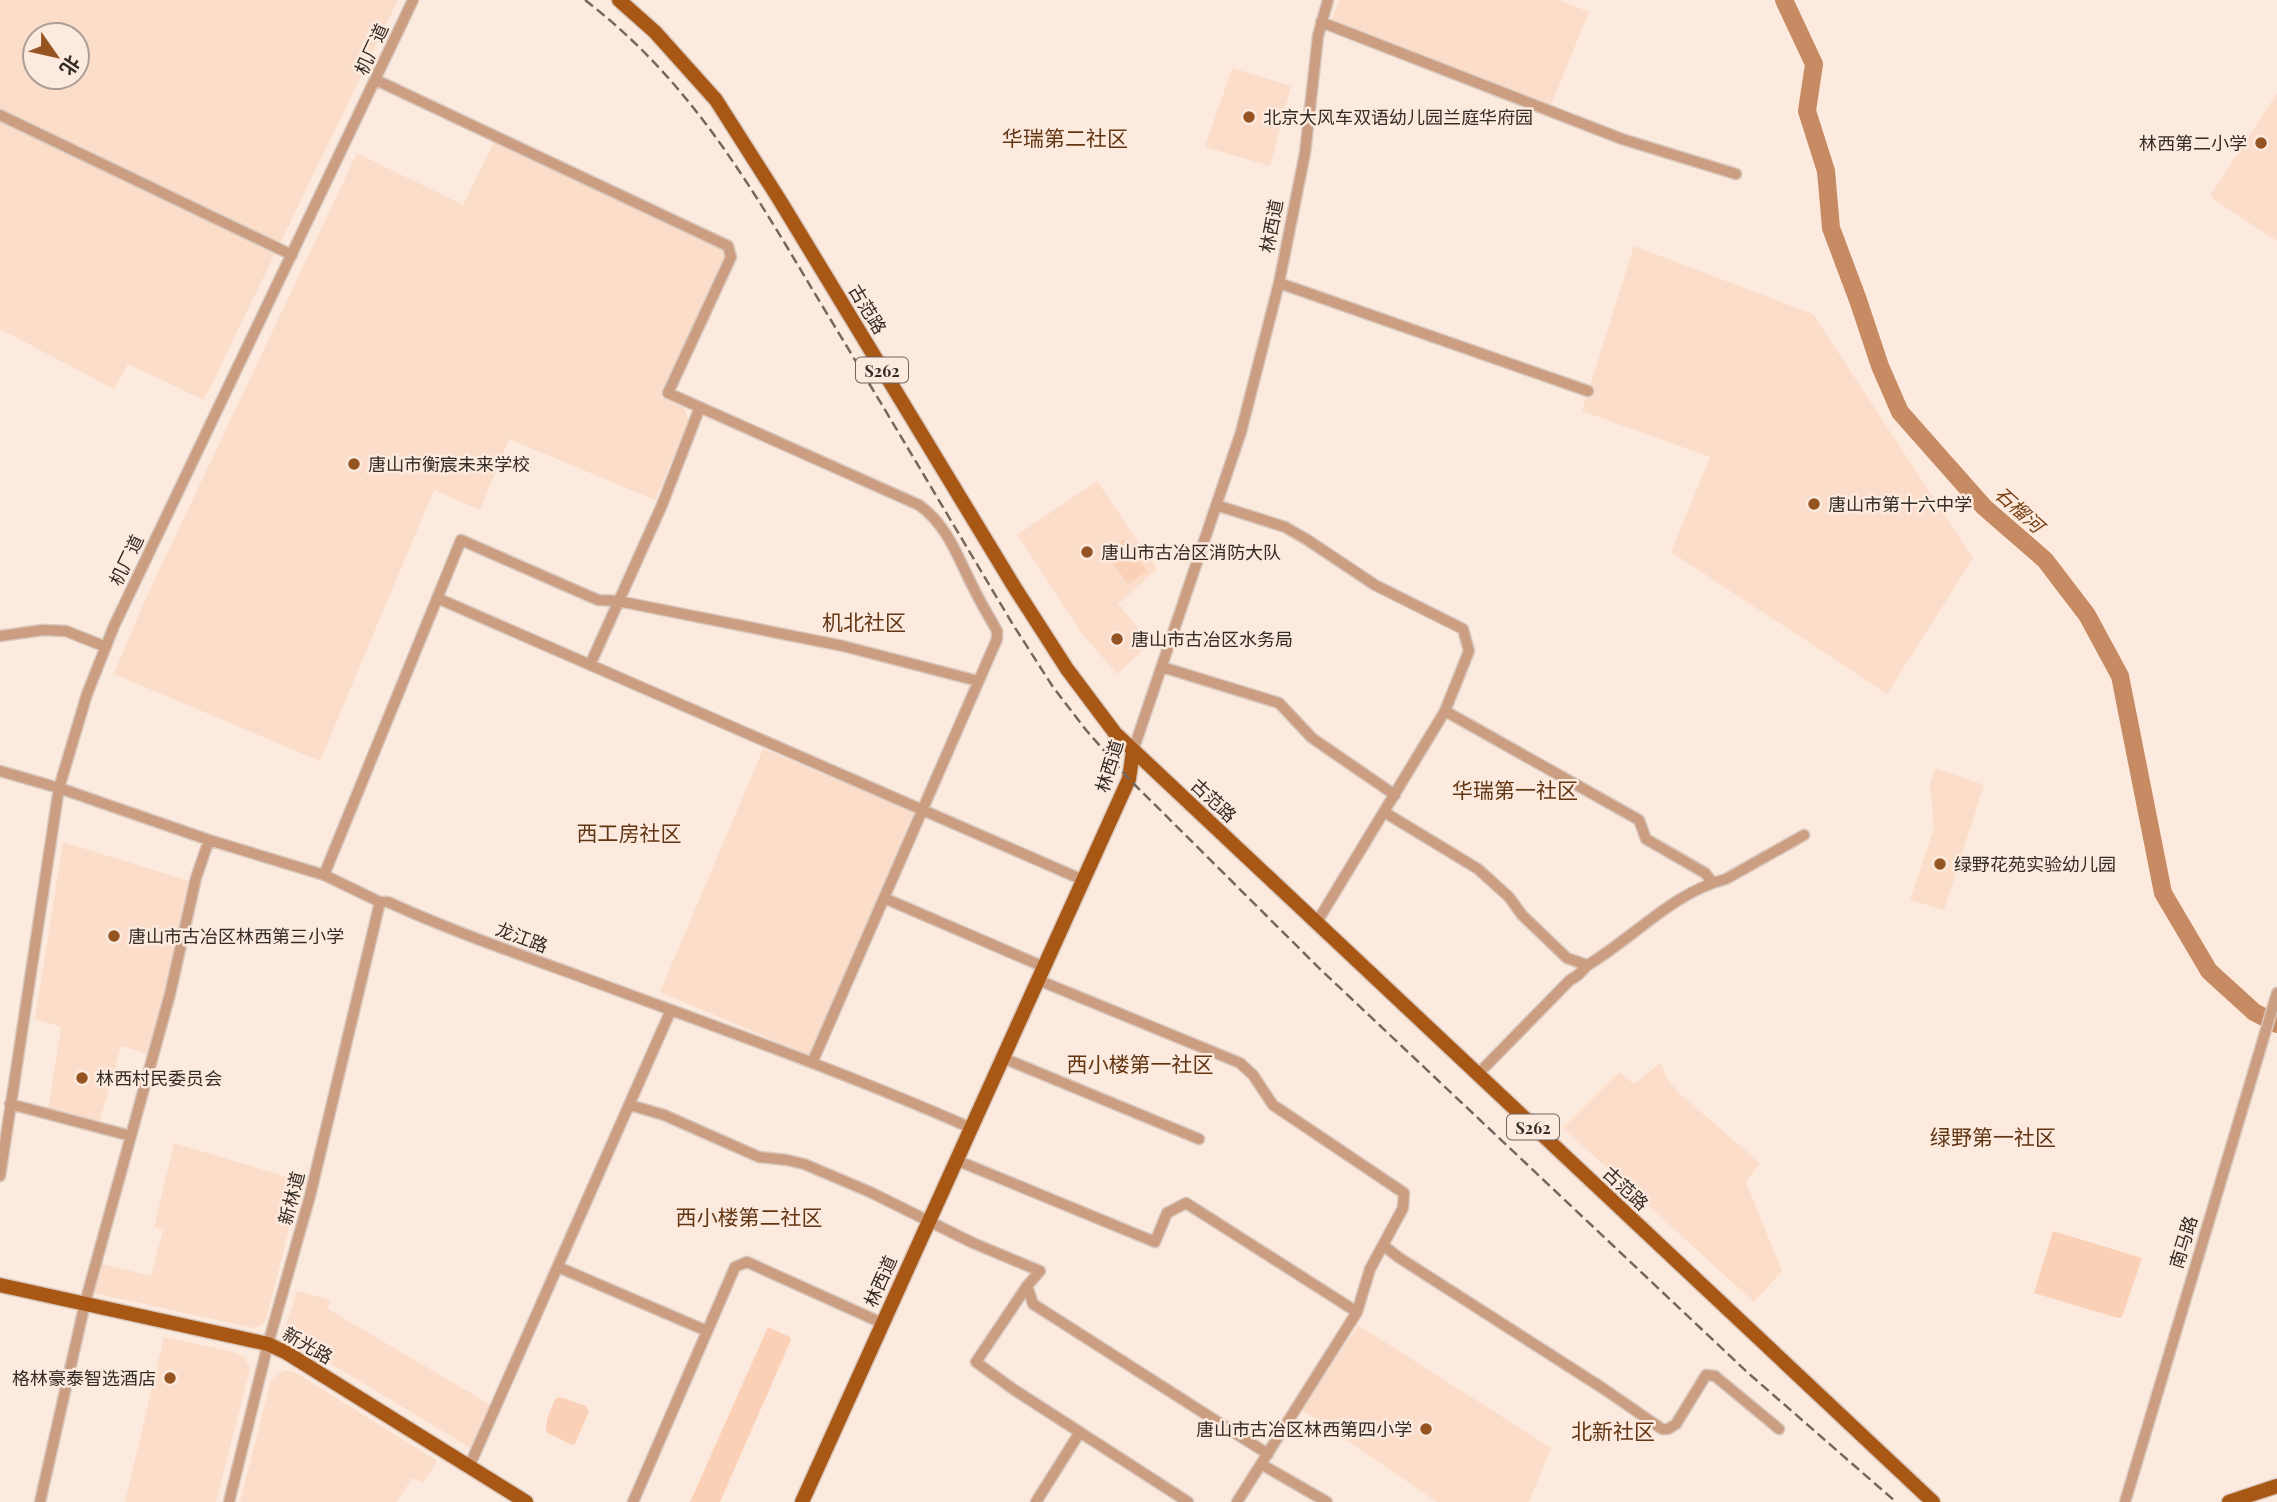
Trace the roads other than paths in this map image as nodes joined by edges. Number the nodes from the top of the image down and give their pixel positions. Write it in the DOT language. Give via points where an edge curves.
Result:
graph roads {
  1 [pos="413,0"];
  2 [pos="619,0"];
  3 [pos="1328,0"];
  4 [pos="1321,22"];
  5 [pos="376,80"];
  6 [pos="0,115"];
  7 [pos="1736,174"];
  8 [pos="292,256"];
  9 [pos="1279,283"];
  10 [pos="1588,391"];
  11 [pos="700,407"];
  12 [pos="1216,505"];
  13 [pos="437,597"];
  14 [pos="618,601"];
  15 [pos="0,636"];
  16 [pos="106,647"];
  17 [pos="590,665"];
  18 [pos="1162,667"];
  19 [pos="978,681"];
  20 [pos="1446,711"];
  21 [pos="1133,751"];
  22 [pos="0,771"];
  23 [pos="59,788"];
  24 [pos="1395,794"];
  25 [pos="922,810"];
  26 [pos="1384,812"];
  27 [pos="1804,835"];
  28 [pos="209,840"];
  29 [pos="324,875"];
  30 [pos="1083,880"];
  31 [pos="1712,882"];
  32 [pos="884,898"];
  33 [pos="380,902"];
  34 [pos="1317,922"];
  35 [pos="1567,958"];
  36 [pos="1587,965"];
  37 [pos="1041,974"];
  38 [pos="1570,980"];
  39 [pos="2277,993"];
  40 [pos="671,1010"];
  41 [pos="1003,1058"];
  42 [pos="812,1063"];
  43 [pos="1477,1074"];
  44 [pos="10,1104"];
  45 [pos="630,1105"];
  46 [pos="971,1128"];
  47 [pos="131,1136"];
  48 [pos="1199,1139"];
  49 [pos="956,1160"];
  50 [pos="0,1176"];
  51 [pos="929,1220"];
  52 [pos="1383,1245"];
  53 [pos="558,1267"];
  54 [pos="0,1284"];
  55 [pos="1027,1286"];
  56 [pos="85,1303"];
  57 [pos="1357,1312"];
  58 [pos="882,1322"];
  59 [pos="706,1331"];
  60 [pos="268,1344"];
  61 [pos="1779,1429"];
  62 [pos="1080,1432"];
  63 [pos="1264,1459"];
  64 [pos="469,1467"];
  65 [pos="2277,1486"];
  66 [pos="40,1502"];
  67 [pos="229,1502"];
  68 [pos="526,1502"];
  69 [pos="633,1502"];
  70 [pos="802,1502"];
  71 [pos="1036,1502"];
  72 [pos="1188,1502"];
  73 [pos="1237,1502"];
  74 [pos="1326,1502"];
  75 [pos="1933,1502"];
  76 [pos="2125,1502"];
  77 [pos="2229,1502"];
  1 -- 5 [label="street, 机厂道"];
  2 -- 21 [label="main road, 古范路 / S262" via="655,32 716,100 1059,657"];
  3 -- 4 [label="street, 林西道"];
  4 -- 7 [label="street" via="1622,139"];
  4 -- 9 [label="street, 林西道" via="1304,153"];
  5 -- 8 [label="street, 机厂道"];
  5 -- 11 [label="street" via="728,246 731,257 668,393"];
  6 -- 8 [label="street"];
  8 -- 16 [label="street, 机厂道"];
  9 -- 10 [label="street"];
  9 -- 12 [label="street, 林西道" via="1241,432"];
  11 -- 14 [label="street"];
  11 -- 19 [label="street" via="930,513 956,550 997,631 998,639"];
  12 -- 18 [label="street, 林西道"];
  12 -- 20 [label="street" via="1285,527 1375,585 1463,629 1469,651"];
  13 -- 14 [label="street" via="461,540 598,600"];
  13 -- 17 [label="street"];
  13 -- 29 [label="street"];
  14 -- 17 [label="street"];
  14 -- 19 [label="street" via="843,646"];
  15 -- 16 [label="street" via="66,631"];
  16 -- 23 [label="street, 机厂道"];
  17 -- 25 [label="street"];
  18 -- 21 [label="street, 林西道"];
  18 -- 24 [label="street" via="1279,703 1312,738"];
  19 -- 25 [label="street"];
  20 -- 24 [label="street"];
  20 -- 31 [label="street" via="1639,820 1646,839 1705,873"];
  21 -- 30 [label="main road, 林西道" via="1129,779"];
  21 -- 34 [label="main road, 古范路 / S262"];
  22 -- 23 [label="street, 龙江路"];
  23 -- 28 [label="street, 龙江路"];
  23 -- 44 [label="street, 机厂道"];
  24 -- 26 [label="street"];
  25 -- 30 [label="street"];
  25 -- 32 [label="street"];
  26 -- 34 [label="street"];
  26 -- 35 [label="street" via="1478,869"];
  27 -- 31 [label="street"];
  28 -- 29 [label="street, 龙江路"];
  28 -- 47 [label="street"];
  29 -- 33 [label="street, 龙江路"];
  30 -- 37 [label="main road, 林西道"];
  31 -- 36 [label="street" via="1672,904"];
  32 -- 37 [label="street"];
  32 -- 42 [label="street"];
  33 -- 40 [label="street, 龙江路"];
  33 -- 60 [label="street, 新林道" via="310,1196"];
  34 -- 43 [label="main road, 古范路 / S262"];
  35 -- 36 [label="street"];
  35 -- 38 [label="street"];
  36 -- 38 [label="street"];
  37 -- 41 [label="main road, 林西道"];
  37 -- 52 [label="street" via="1240,1063 1273,1105 1404,1193 1403,1208"];
  38 -- 43 [label="street"];
  39 -- 76 [label="street, 南马路"];
  40 -- 42 [label="street, 龙江路"];
  40 -- 45 [label="street"];
  41 -- 46 [label="main road, 林西道"];
  41 -- 48 [label="street"];
  42 -- 46 [label="street, 龙江路"];
  43 -- 75 [label="main road, 古范路 / S262"];
  44 -- 47 [label="street"];
  44 -- 50 [label="street, 机厂道"];
  45 -- 51 [label="street" via="759,1157 804,1164"];
  45 -- 53 [label="street"];
  46 -- 49 [label="main road, 林西道"];
  47 -- 56 [label="street"];
  49 -- 51 [label="main road, 林西道"];
  49 -- 57 [label="street" via="1155,1242 1167,1213 1186,1203"];
  51 -- 55 [label="street" via="1040,1271"];
  51 -- 58 [label="main road, 林西道"];
  52 -- 57 [label="street"];
  52 -- 61 [label="street" via="1662,1429 1676,1424 1706,1375 1715,1376"];
  53 -- 59 [label="street"];
  53 -- 64 [label="street"];
  54 -- 56 [label="main road, 新光路"];
  55 -- 62 [label="street" via="976,1362"];
  55 -- 63 [label="street" via="1034,1304"];
  56 -- 60 [label="main road, 新光路"];
  56 -- 66 [label="street"];
  57 -- 63 [label="street"];
  58 -- 59 [label="street" via="747,1262 735,1267"];
  58 -- 70 [label="main road, 林西道"];
  59 -- 69 [label="street"];
  60 -- 64 [label="main road, 新光路"];
  60 -- 67 [label="street, 新林道"];
  62 -- 71 [label="street"];
  62 -- 72 [label="street"];
  63 -- 73 [label="street"];
  63 -- 74 [label="street"];
  64 -- 68 [label="main road, 新光路"];
  65 -- 77 [label="main road"];
}
